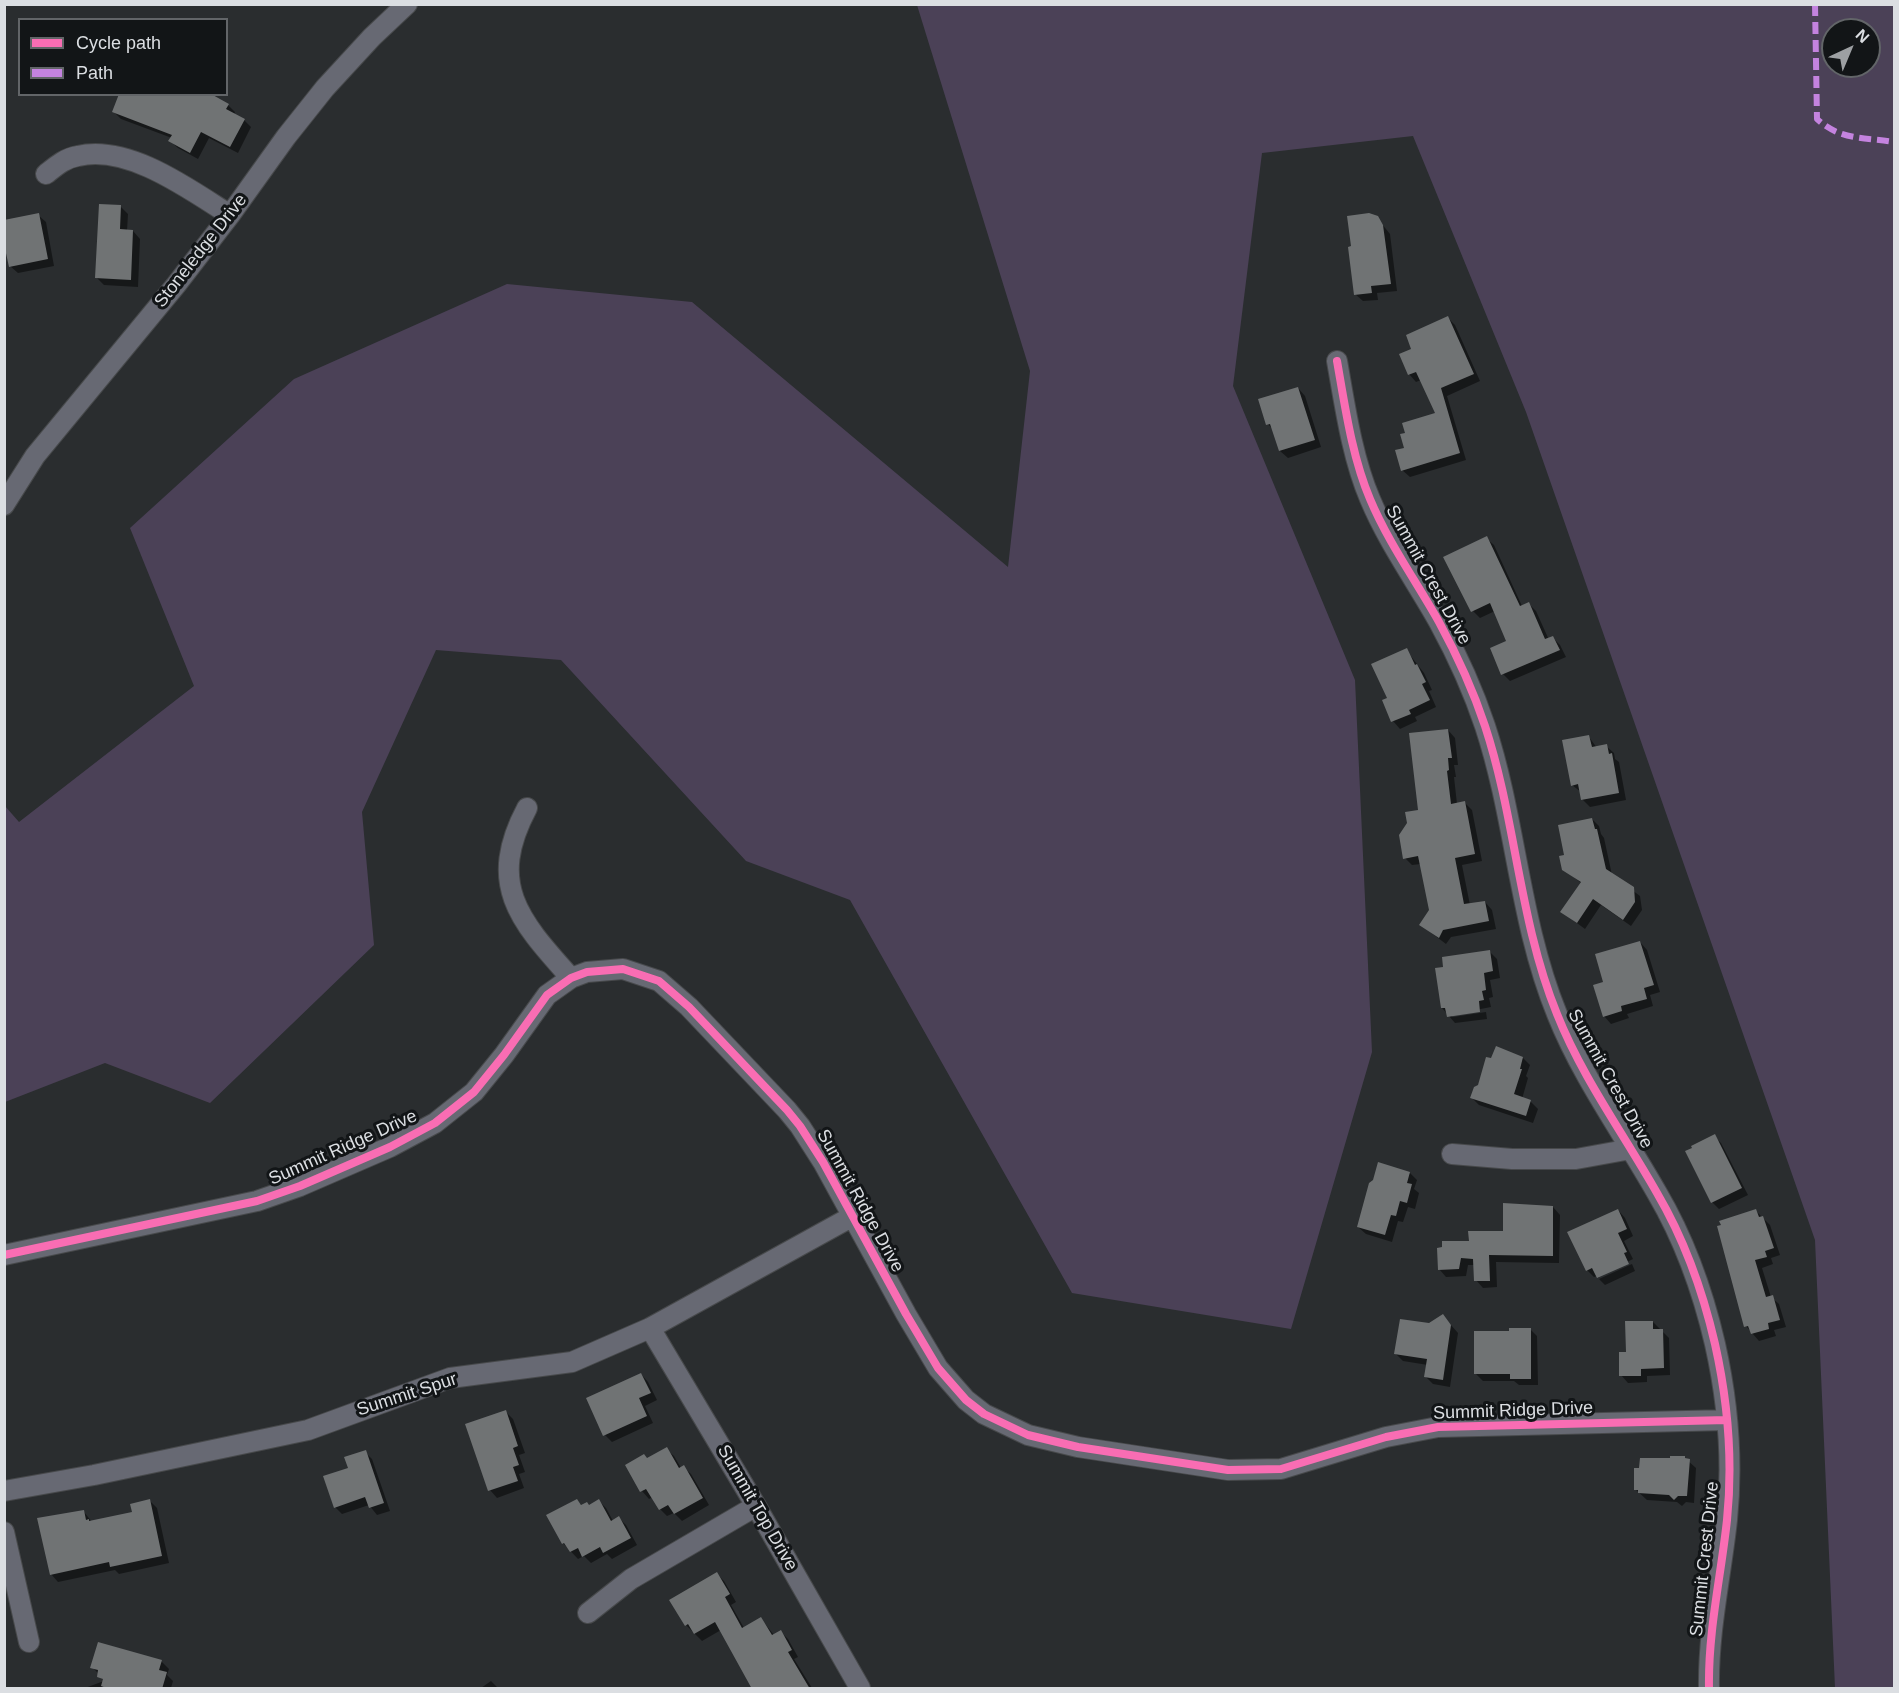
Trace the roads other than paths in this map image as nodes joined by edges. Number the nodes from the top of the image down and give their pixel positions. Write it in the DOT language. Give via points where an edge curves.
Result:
graph roads {
  1 [pos="407,4"];
  2 [pos="46,174"];
  3 [pos="230,215"];
  4 [pos="1337,361"];
  5 [pos="4,506"];
  6 [pos="527,808"];
  7 [pos="571,978"];
  8 [pos="1631,1149"];
  9 [pos="1452,1154"];
  10 [pos="853,1216"];
  11 [pos="4,1255"];
  12 [pos="650,1328"];
  13 [pos="1727,1420"];
  14 [pos="4,1491"];
  15 [pos="756,1506"];
  16 [pos="4,1532"];
  17 [pos="588,1613"];
  18 [pos="29,1642"];
  19 [pos="860,1689"];
  20 [pos="1708,1689"];
  1 -- 3 [label="street, Stoneledge Drive" via="325,88"];
  2 -- 3 [label="street" via="76,156 118,156 168,177"];
  3 -- 5 [label="street, Stoneledge Drive" via="35,456"];
  4 -- 8 [label="street, Summit Crest Drive" via="1357,464 1370,500 1455,653 1484,724 1538,958 1557,1014 1576,1055"];
  6 -- 7 [label="street" via="509,853 511,893 522,918"];
  7 -- 10 [label="street, Summit Ridge Drive" via="587,972 623,969 660,981 800,1126"];
  7 -- 11 [label="street, Summit Ridge Drive" via="547,995 474,1092 435,1123 390,1146 257,1201"];
  8 -- 9 [label="street" via="1576,1159"];
  8 -- 13 [label="street, Summit Crest Drive" via="1678,1234 1701,1294 1715,1344"];
  10 -- 12 [label="street, Summit Spur"];
  10 -- 13 [label="street, Summit Ridge Drive" via="921,1341 951,1384 984,1414 1028,1435 1228,1470 1281,1468 1386,1437 1438,1427"];
  12 -- 14 [label="street, Summit Spur" via="573,1362 450,1378 308,1430"];
  12 -- 15 [label="street, Summit Top Drive"];
  13 -- 20 [label="street, Summit Crest Drive" via="1730,1481"];
  15 -- 17 [label="street" via="632,1579"];
  15 -- 19 [label="street, Summit Top Drive"];
  16 -- 18 [label="street"];
}
